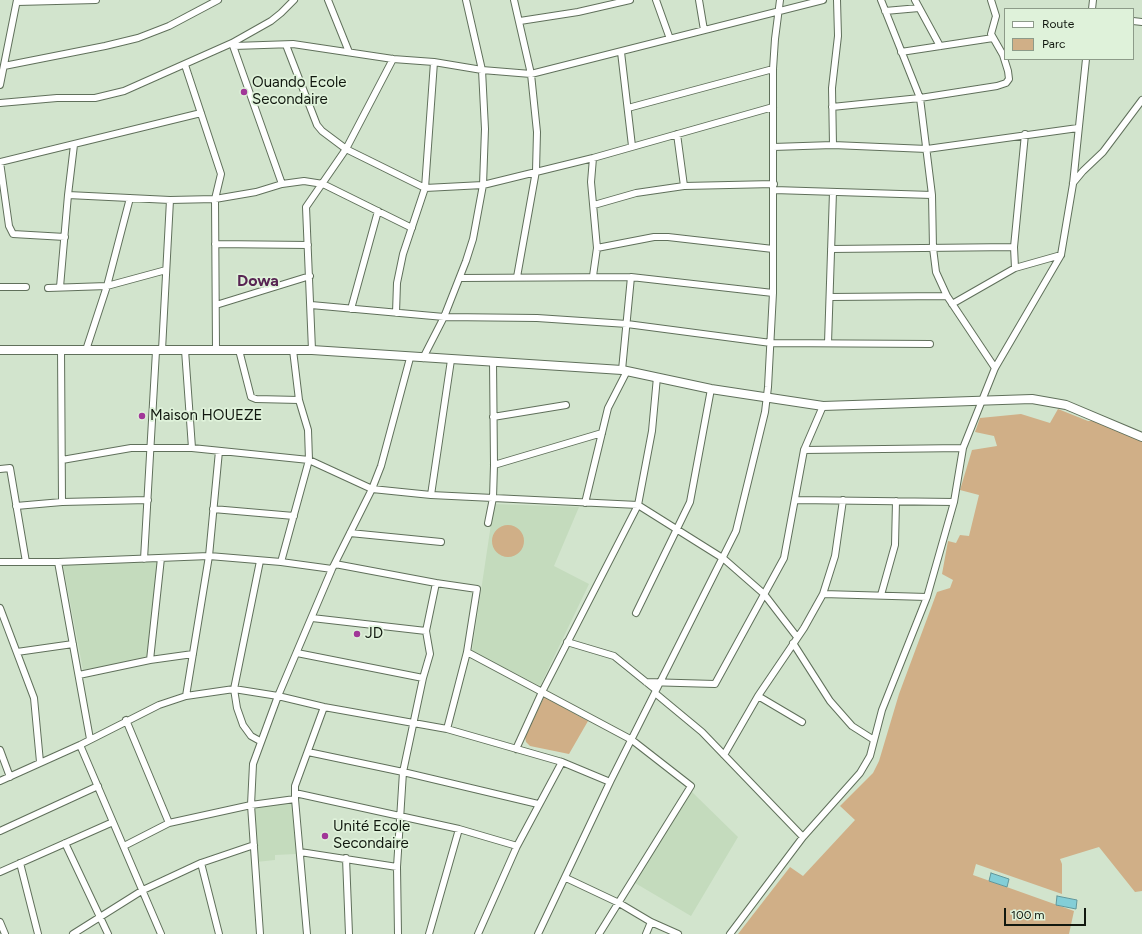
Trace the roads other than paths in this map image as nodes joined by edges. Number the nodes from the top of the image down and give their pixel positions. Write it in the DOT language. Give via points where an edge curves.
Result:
graph roads {
  1 [pos="96,0"];
  2 [pos="218,0"];
  3 [pos="294,0"];
  4 [pos="328,0"];
  5 [pos="466,0"];
  6 [pos="514,0"];
  7 [pos="630,0"];
  8 [pos="656,0"];
  9 [pos="699,0"];
  10 [pos="780,0"];
  11 [pos="823,0"];
  12 [pos="837,0"];
  13 [pos="881,0"];
  14 [pos="915,0"];
  15 [pos="991,0"];
  16 [pos="17,1"];
  17 [pos="60,1"];
  18 [pos="919,8"];
  19 [pos="885,11"];
  20 [pos="777,12"];
  21 [pos="520,21"];
  22 [pos="704,30"];
  23 [pos="993,38"];
  24 [pos="670,39"];
  25 [pos="233,44"];
  26 [pos="286,44"];
  27 [pos="940,46"];
  28 [pos="349,52"];
  29 [pos="621,52"];
  30 [pos="902,52"];
  31 [pos="393,59"];
  32 [pos="1004,60"];
  33 [pos="1004,60"];
  34 [pos="1086,60"];
  35 [pos="434,62"];
  36 [pos="185,65"];
  37 [pos="4,66"];
  38 [pos="773,69"];
  39 [pos="482,70"];
  40 [pos="531,74"];
  41 [pos="0,85"];
  42 [pos="920,98"];
  43 [pos="1142,100"];
  44 [pos="0,103"];
  45 [pos="773,107"];
  46 [pos="832,107"];
  47 [pos="628,108"];
  48 [pos="201,113"];
  49 [pos="1078,128"];
  50 [pos="677,134"];
  51 [pos="1026,134"];
  52 [pos="74,145"];
  53 [pos="833,145"];
  54 [pos="632,146"];
  55 [pos="773,147"];
  56 [pos="346,148"];
  57 [pos="927,149"];
  58 [pos="593,158"];
  59 [pos="0,162"];
  60 [pos="536,171"];
  61 [pos="282,184"];
  62 [pos="323,184"];
  63 [pos="1073,184"];
  64 [pos="483,186"];
  65 [pos="684,186"];
  66 [pos="774,187"];
  67 [pos="425,188"];
  68 [pos="833,192"];
  69 [pos="68,195"];
  70 [pos="932,196"];
  71 [pos="130,198"];
  72 [pos="215,199"];
  73 [pos="170,200"];
  74 [pos="594,205"];
  75 [pos="378,211"];
  76 [pos="412,228"];
  77 [pos="65,237"];
  78 [pos="215,244"];
  79 [pos="308,245"];
  80 [pos="1014,247"];
  81 [pos="597,248"];
  82 [pos="933,248"];
  83 [pos="773,249"];
  84 [pos="831,249"];
  85 [pos="1061,255"];
  86 [pos="1016,268"];
  87 [pos="166,270"];
  88 [pos="310,276"];
  89 [pos="593,276"];
  90 [pos="632,276"];
  91 [pos="517,277"];
  92 [pos="460,278"];
  93 [pos="107,286"];
  94 [pos="0,287"];
  95 [pos="26,287"];
  96 [pos="60,287"];
  97 [pos="48,288"];
  98 [pos="773,293"];
  99 [pos="947,296"];
  100 [pos="830,297"];
  101 [pos="952,304"];
  102 [pos="311,305"];
  103 [pos="216,306"];
  104 [pos="351,309"];
  105 [pos="396,312"];
  106 [pos="444,317"];
  107 [pos="627,324"];
  108 [pos="771,343"];
  109 [pos="828,343"];
  110 [pos="930,344"];
  111 [pos="61,349"];
  112 [pos="216,349"];
  113 [pos="0,350"];
  114 [pos="86,350"];
  115 [pos="159,350"];
  116 [pos="185,350"];
  117 [pos="239,350"];
  118 [pos="293,350"];
  119 [pos="312,350"];
  120 [pos="410,358"];
  121 [pos="423,358"];
  122 [pos="451,360"];
  123 [pos="493,362"];
  124 [pos="995,368"];
  125 [pos="625,371"];
  126 [pos="657,377"];
  127 [pos="711,389"];
  128 [pos="767,399"];
  129 [pos="299,400"];
  130 [pos="981,400"];
  131 [pos="566,405"];
  132 [pos="824,406"];
  133 [pos="492,417"];
  134 [pos="602,433"];
  135 [pos="1142,438"];
  136 [pos="151,447"];
  137 [pos="192,448"];
  138 [pos="963,448"];
  139 [pos="804,450"];
  140 [pos="219,451"];
  141 [pos="62,460"];
  142 [pos="309,460"];
  143 [pos="494,465"];
  144 [pos="0,469"];
  145 [pos="372,489"];
  146 [pos="431,495"];
  147 [pos="493,498"];
  148 [pos="148,500"];
  149 [pos="796,500"];
  150 [pos="843,500"];
  151 [pos="896,501"];
  152 [pos="62,502"];
  153 [pos="954,502"];
  154 [pos="585,503"];
  155 [pos="638,505"];
  156 [pos="16,506"];
  157 [pos="213,509"];
  158 [pos="294,516"];
  159 [pos="488,523"];
  160 [pos="677,531"];
  161 [pos="350,532"];
  162 [pos="441,542"];
  163 [pos="209,556"];
  164 [pos="161,558"];
  165 [pos="724,558"];
  166 [pos="144,559"];
  167 [pos="260,561"];
  168 [pos="0,562"];
  169 [pos="26,562"];
  170 [pos="58,562"];
  171 [pos="281,562"];
  172 [pos="333,566"];
  173 [pos="436,583"];
  174 [pos="764,594"];
  175 [pos="823,594"];
  176 [pos="881,596"];
  177 [pos="927,597"];
  178 [pos="0,608"];
  179 [pos="636,613"];
  180 [pos="312,618"];
  181 [pos="426,631"];
  182 [pos="797,637"];
  183 [pos="567,642"];
  184 [pos="793,643"];
  185 [pos="73,644"];
  186 [pos="17,652"];
  187 [pos="467,652"];
  188 [pos="297,653"];
  189 [pos="193,654"];
  190 [pos="150,660"];
  191 [pos="78,675"];
  192 [pos="423,678"];
  193 [pos="646,682"];
  194 [pos="660,682"];
  195 [pos="234,689"];
  196 [pos="656,691"];
  197 [pos="542,692"];
  198 [pos="186,696"];
  199 [pos="278,696"];
  200 [pos="758,696"];
  201 [pos="324,707"];
  202 [pos="126,720"];
  203 [pos="802,722"];
  204 [pos="413,723"];
  205 [pos="447,728"];
  206 [pos="90,739"];
  207 [pos="632,740"];
  208 [pos="874,740"];
  209 [pos="260,741"];
  210 [pos="80,745"];
  211 [pos="516,749"];
  212 [pos="0,750"];
  213 [pos="308,752"];
  214 [pos="724,755"];
  215 [pos="40,762"];
  216 [pos="562,762"];
  217 [pos="403,772"];
  218 [pos="10,777"];
  219 [pos="0,781"];
  220 [pos="610,782"];
  221 [pos="98,786"];
  222 [pos="295,796"];
  223 [pos="538,804"];
  224 [pos="251,805"];
  225 [pos="400,817"];
  226 [pos="113,822"];
  227 [pos="169,822"];
  228 [pos="459,829"];
  229 [pos="0,831"];
  230 [pos="803,837"];
  231 [pos="65,843"];
  232 [pos="254,845"];
  233 [pos="124,846"];
  234 [pos="517,846"];
  235 [pos="300,852"];
  236 [pos="346,858"];
  237 [pos="201,863"];
  238 [pos="20,864"];
  239 [pos="396,867"];
  240 [pos="0,872"];
  241 [pos="566,878"];
  242 [pos="143,890"];
  243 [pos="618,903"];
  244 [pos="99,916"];
  245 [pos="0,922"];
  246 [pos="651,922"];
  247 [pos="5,934"];
  248 [pos="38,934"];
  249 [pos="73,934"];
  250 [pos="108,934"];
  251 [pos="161,934"];
  252 [pos="219,934"];
  253 [pos="260,934"];
  254 [pos="306,934"];
  255 [pos="349,934"];
  256 [pos="398,934"];
  257 [pos="429,934"];
  258 [pos="478,934"];
  259 [pos="538,934"];
  260 [pos="599,934"];
  261 [pos="646,934"];
  262 [pos="678,934"];
  263 [pos="730,934"];
  1 -- 17 [label="street"];
  2 -- 37 [label="street" via="169,26 138,38"];
  3 -- 25 [label="street" via="271,21"];
  4 -- 28 [label="street"];
  5 -- 39 [label="street"];
  6 -- 21 [label="street"];
  7 -- 21 [label="street" via="578,12"];
  8 -- 24 [label="street"];
  9 -- 22 [label="street"];
  10 -- 20 [label="street"];
  11 -- 20 [label="street"];
  12 -- 46 [label="street" via="838,36"];
  13 -- 19 [label="street"];
  14 -- 18 [label="street"];
  15 -- 23 [label="street" via="996,16 991,30"];
  16 -- 17 [label="street"];
  16 -- 37 [label="street"];
  18 -- 19 [label="street"];
  18 -- 27 [label="street"];
  19 -- 30 [label="street"];
  20 -- 22 [label="street"];
  20 -- 38 [label="street"];
  21 -- 40 [label="street"];
  22 -- 24 [label="street"];
  23 -- 27 [label="street"];
  23 -- 33 [label="street"];
  24 -- 29 [label="street"];
  25 -- 26 [label="street"];
  25 -- 36 [label="street"];
  25 -- 61 [label="street"];
  26 -- 28 [label="street"];
  26 -- 56 [label="street" via="317,125 328,137"];
  27 -- 30 [label="street"];
  28 -- 31 [label="street"];
  29 -- 40 [label="street"];
  29 -- 47 [label="street"];
  30 -- 42 [label="street"];
  31 -- 35 [label="street"];
  31 -- 56 [label="street"];
  32 -- 42 [label="street" via="1009,79 1006,83"];
  34 -- 49 [label="street"];
  35 -- 39 [label="street"];
  35 -- 67 [label="street"];
  36 -- 44 [label="street" via="108,96"];
  36 -- 48 [label="street"];
  37 -- 41 [label="street"];
  38 -- 45 [label="street"];
  38 -- 47 [label="street"];
  39 -- 40 [label="street"];
  39 -- 64 [label="street" via="485,129"];
  40 -- 60 [label="street" via="537,132"];
  42 -- 46 [label="street"];
  42 -- 57 [label="street"];
  43 -- 63 [label="street" via="1103,152"];
  45 -- 50 [label="street"];
  45 -- 55 [label="street"];
  46 -- 53 [label="street"];
  47 -- 54 [label="street"];
  48 -- 52 [label="street"];
  48 -- 72 [label="street" via="221,174"];
  49 -- 51 [label="street"];
  49 -- 63 [label="street"];
  50 -- 54 [label="street"];
  50 -- 65 [label="street"];
  51 -- 57 [label="street"];
  51 -- 80 [label="street"];
  52 -- 59 [label="street"];
  52 -- 69 [label="street"];
  53 -- 55 [label="street"];
  53 -- 57 [label="street"];
  54 -- 58 [label="street"];
  55 -- 66 [label="street"];
  56 -- 62 [label="street"];
  56 -- 67 [label="street"];
  57 -- 70 [label="street"];
  58 -- 60 [label="street"];
  58 -- 74 [label="street" via="591,182"];
  59 -- 77 [label="street" via="9,226 13,234"];
  60 -- 64 [label="street"];
  60 -- 91 [label="street"];
  61 -- 62 [label="street" via="299,181"];
  61 -- 72 [label="street"];
  62 -- 75 [label="street"];
  62 -- 79 [label="street" via="306,207"];
  63 -- 85 [label="street"];
  64 -- 67 [label="street"];
  64 -- 92 [label="street" via="473,239"];
  65 -- 66 [label="street"];
  65 -- 74 [label="street" via="636,193"];
  66 -- 68 [label="street"];
  66 -- 83 [label="street"];
  67 -- 76 [label="street"];
  68 -- 70 [label="street"];
  68 -- 84 [label="street"];
  69 -- 71 [label="street"];
  69 -- 77 [label="street"];
  70 -- 82 [label="street"];
  71 -- 73 [label="street"];
  71 -- 93 [label="street"];
  72 -- 73 [label="street"];
  72 -- 78 [label="street"];
  73 -- 87 [label="street"];
  74 -- 81 [label="street"];
  75 -- 76 [label="street"];
  75 -- 104 [label="street"];
  76 -- 105 [label="street" via="399,268"];
  77 -- 96 [label="street"];
  78 -- 79 [label="street"];
  78 -- 103 [label="street"];
  79 -- 88 [label="street"];
  80 -- 82 [label="street"];
  80 -- 86 [label="street"];
  81 -- 83 [label="street" via="668,237"];
  81 -- 89 [label="street"];
  82 -- 84 [label="street"];
  82 -- 99 [label="street" via="936,272"];
  83 -- 98 [label="street"];
  84 -- 100 [label="street"];
  85 -- 86 [label="street"];
  85 -- 124 [label="street"];
  86 -- 101 [label="street"];
  87 -- 93 [label="street"];
  87 -- 115 [label="street"];
  88 -- 102 [label="street"];
  88 -- 103 [label="street"];
  89 -- 90 [label="street"];
  89 -- 91 [label="street"];
  90 -- 98 [label="street"];
  90 -- 107 [label="street"];
  91 -- 92 [label="street"];
  92 -- 106 [label="street"];
  93 -- 96 [label="street"];
  93 -- 114 [label="street"];
  94 -- 95 [label="street"];
  96 -- 97 [label="street"];
  98 -- 108 [label="street"];
  99 -- 100 [label="street"];
  99 -- 101 [label="street"];
  100 -- 109 [label="street"];
  101 -- 124 [label="street"];
  102 -- 104 [label="street"];
  102 -- 119 [label="street"];
  103 -- 112 [label="street"];
  104 -- 105 [label="street"];
  105 -- 106 [label="street"];
  106 -- 107 [label="street" via="537,318"];
  106 -- 121 [label="street"];
  107 -- 108 [label="street"];
  107 -- 125 [label="street"];
  108 -- 109 [label="street"];
  108 -- 128 [label="street"];
  109 -- 110 [label="street"];
  111 -- 113 [label="main road"];
  111 -- 114 [label="main road"];
  111 -- 141 [label="street"];
  112 -- 116 [label="main road"];
  112 -- 117 [label="main road"];
  114 -- 115 [label="main road"];
  115 -- 116 [label="main road"];
  115 -- 136 [label="street"];
  116 -- 137 [label="street"];
  117 -- 118 [label="main road"];
  117 -- 129 [label="street" via="251,397"];
  118 -- 119 [label="main road"];
  118 -- 129 [label="street"];
  119 -- 120 [label="main road"];
  120 -- 121 [label="main road"];
  120 -- 145 [label="street" via="384,458"];
  121 -- 122 [label="main road"];
  122 -- 123 [label="main road"];
  122 -- 146 [label="street"];
  123 -- 125 [label="main road"];
  123 -- 133 [label="street"];
  124 -- 130 [label="street"];
  125 -- 126 [label="main road"];
  125 -- 134 [label="street" via="608,408"];
  126 -- 127 [label="main road"];
  126 -- 155 [label="street" via="652,431"];
  127 -- 128 [label="main road"];
  127 -- 160 [label="street" via="690,502"];
  128 -- 132 [label="main road"];
  128 -- 165 [label="street" via="736,531"];
  129 -- 142 [label="street" via="308,430"];
  130 -- 132 [label="main road"];
  130 -- 135 [label="main road" via="1032,399 1066,405"];
  130 -- 138 [label="street"];
  131 -- 133 [label="street"];
  132 -- 139 [label="street"];
  133 -- 143 [label="street"];
  134 -- 143 [label="street"];
  134 -- 154 [label="street"];
  136 -- 137 [label="street"];
  136 -- 141 [label="street"];
  136 -- 148 [label="street"];
  137 -- 140 [label="street"];
  138 -- 139 [label="street"];
  138 -- 153 [label="street"];
  139 -- 149 [label="street"];
  140 -- 142 [label="street"];
  140 -- 157 [label="street"];
  141 -- 152 [label="street"];
  142 -- 145 [label="street"];
  142 -- 158 [label="street"];
  143 -- 147 [label="street"];
  144 -- 156 [label="street" via="10,468"];
  145 -- 146 [label="street"];
  145 -- 161 [label="street"];
  146 -- 147 [label="street"];
  147 -- 154 [label="street"];
  147 -- 159 [label="street"];
  148 -- 152 [label="street"];
  148 -- 166 [label="street"];
  149 -- 150 [label="street"];
  149 -- 174 [label="street" via="784,558"];
  150 -- 151 [label="street"];
  150 -- 175 [label="street" via="835,556"];
  151 -- 153 [label="street"];
  151 -- 176 [label="street" via="895,545"];
  152 -- 156 [label="street"];
  153 -- 177 [label="street"];
  154 -- 155 [label="street"];
  155 -- 160 [label="street"];
  155 -- 183 [label="street"];
  156 -- 169 [label="street"];
  157 -- 158 [label="street"];
  157 -- 163 [label="street"];
  158 -- 171 [label="street"];
  160 -- 165 [label="street"];
  160 -- 179 [label="street"];
  161 -- 162 [label="street"];
  161 -- 172 [label="street"];
  163 -- 164 [label="street"];
  163 -- 167 [label="street"];
  163 -- 189 [label="street"];
  164 -- 166 [label="street"];
  164 -- 190 [label="street"];
  165 -- 174 [label="street"];
  165 -- 194 [label="street"];
  166 -- 170 [label="street"];
  167 -- 171 [label="street"];
  167 -- 195 [label="street"];
  168 -- 169 [label="street"];
  169 -- 170 [label="street"];
  170 -- 185 [label="street"];
  171 -- 172 [label="street"];
  172 -- 173 [label="street"];
  172 -- 180 [label="street"];
  173 -- 181 [label="street"];
  173 -- 187 [label="street" via="477,589"];
  174 -- 182 [label="street"];
  174 -- 194 [label="street" via="715,684"];
  175 -- 176 [label="street"];
  175 -- 182 [label="street"];
  176 -- 177 [label="street"];
  177 -- 208 [label="street" via="891,684"];
  178 -- 186 [label="street"];
  180 -- 181 [label="street"];
  180 -- 188 [label="street"];
  181 -- 192 [label="street" via="430,654"];
  182 -- 184 [label="street"];
  183 -- 193 [label="street" via="614,656"];
  183 -- 197 [label="street"];
  184 -- 200 [label="street"];
  184 -- 208 [label="street" via="830,702 852,726"];
  185 -- 186 [label="street"];
  185 -- 191 [label="street"];
  186 -- 215 [label="street" via="34,698"];
  187 -- 197 [label="street"];
  187 -- 205 [label="street"];
  188 -- 192 [label="street"];
  188 -- 199 [label="street"];
  189 -- 190 [label="street"];
  189 -- 198 [label="street"];
  190 -- 191 [label="street"];
  191 -- 206 [label="street"];
  192 -- 204 [label="street"];
  193 -- 194 [label="street"];
  193 -- 196 [label="street"];
  194 -- 196 [label="street"];
  195 -- 198 [label="street"];
  195 -- 199 [label="street"];
  195 -- 209 [label="street" via="243,725 251,736"];
  196 -- 207 [label="street"];
  196 -- 214 [label="street"];
  197 -- 207 [label="street"];
  197 -- 211 [label="street"];
  198 -- 202 [label="street"];
  199 -- 201 [label="street"];
  199 -- 209 [label="street"];
  200 -- 203 [label="street"];
  200 -- 214 [label="street"];
  201 -- 204 [label="street"];
  201 -- 213 [label="street"];
  202 -- 206 [label="street"];
  202 -- 227 [label="street"];
  204 -- 205 [label="street"];
  204 -- 217 [label="street"];
  205 -- 211 [label="street"];
  206 -- 210 [label="street"];
  207 -- 220 [label="street"];
  207 -- 243 [label="street" via="691,786"];
  208 -- 230 [label="street" via="870,756 860,774"];
  209 -- 224 [label="street" via="251,772"];
  210 -- 215 [label="street"];
  210 -- 221 [label="street"];
  211 -- 216 [label="street"];
  212 -- 218 [label="street"];
  213 -- 217 [label="street"];
  213 -- 222 [label="street" via="299,775"];
  214 -- 230 [label="street"];
  215 -- 218 [label="street"];
  216 -- 220 [label="street"];
  216 -- 223 [label="street"];
  217 -- 223 [label="street"];
  217 -- 225 [label="street"];
  218 -- 219 [label="street"];
  220 -- 241 [label="street"];
  221 -- 226 [label="street"];
  221 -- 229 [label="street"];
  222 -- 224 [label="street"];
  222 -- 225 [label="street"];
  222 -- 235 [label="street"];
  223 -- 234 [label="street"];
  224 -- 227 [label="street"];
  224 -- 232 [label="street"];
  225 -- 228 [label="street"];
  225 -- 239 [label="street"];
  226 -- 231 [label="street"];
  226 -- 233 [label="street"];
  227 -- 233 [label="street"];
  228 -- 234 [label="street"];
  228 -- 257 [label="street"];
  230 -- 263 [label="street"];
  231 -- 238 [label="street"];
  231 -- 244 [label="street"];
  232 -- 237 [label="street"];
  232 -- 253 [label="street"];
  233 -- 242 [label="street"];
  234 -- 258 [label="street"];
  235 -- 236 [label="street"];
  235 -- 254 [label="street"];
  236 -- 239 [label="street"];
  236 -- 255 [label="street"];
  237 -- 242 [label="street"];
  237 -- 252 [label="street"];
  238 -- 240 [label="street"];
  238 -- 248 [label="street"];
  239 -- 256 [label="street"];
  241 -- 243 [label="street"];
  241 -- 259 [label="street"];
  242 -- 244 [label="street"];
  242 -- 251 [label="street"];
  243 -- 246 [label="street"];
  243 -- 260 [label="street"];
  244 -- 249 [label="street"];
  244 -- 250 [label="street"];
  245 -- 247 [label="street"];
  246 -- 261 [label="street"];
  246 -- 262 [label="street"];
}
